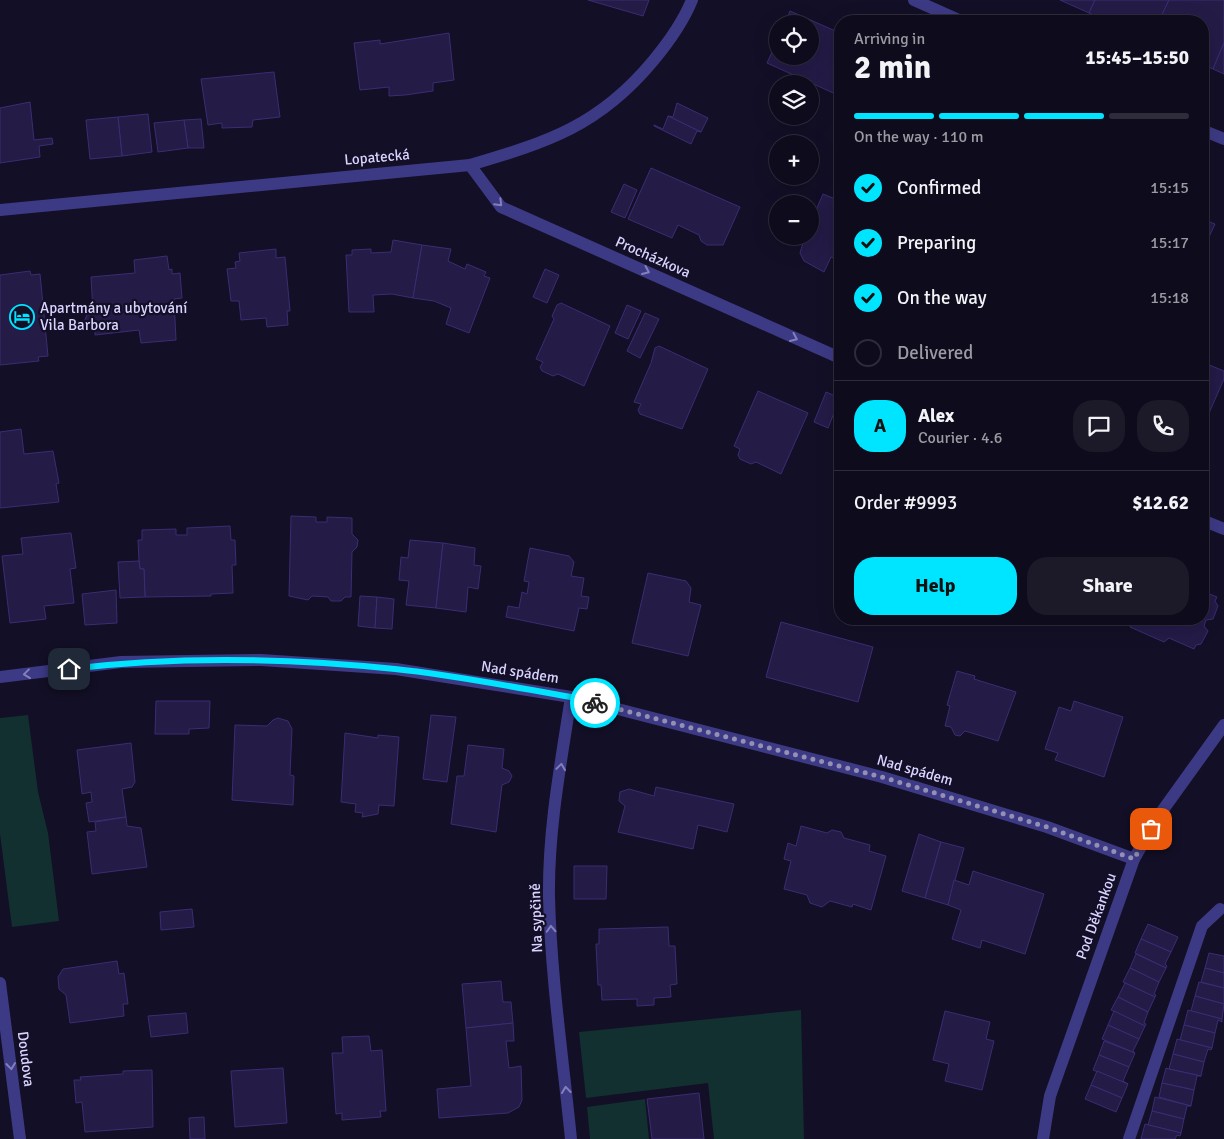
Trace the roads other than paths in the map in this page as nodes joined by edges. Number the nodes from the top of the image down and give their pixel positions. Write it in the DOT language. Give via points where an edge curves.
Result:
graph roads {
  1 [pos="692,0"];
  2 [pos="914,0"];
  3 [pos="948,15"];
  4 [pos="1209,133"];
  5 [pos="1224,139"];
  6 [pos="470,164"];
  7 [pos="0,210"];
  8 [pos="834,355"];
  9 [pos="1209,523"];
  10 [pos="1224,529"];
  11 [pos="0,677"];
  12 [pos="571,697"];
  13 [pos="1224,725"];
  14 [pos="1134,859"];
  15 [pos="1220,909"];
  16 [pos="0,983"];
  17 [pos="20,1139"];
  18 [pos="570,1139"];
  19 [pos="1043,1139"];
  20 [pos="1129,1139"];
  1 -- 6 [label="street, Lopatecká" via="666,45 615,102 591,119 535,146"];
  2 -- 3 [label="street"];
  4 -- 5 [label="street"];
  6 -- 7 [label="street, Lopatecká"];
  6 -- 8 [label="street, Procházkova, one-way" via="501,206"];
  9 -- 10 [label="street"];
  12 -- 11 [label="street, Nad spádem, one-way" via="396,669 261,660 121,662"];
  12 -- 14 [label="street, Nad spádem" via="882,777 1047,827"];
  18 -- 12 [label="street, Na sypčině, one-way" via="549,895 560,771"];
  13 -- 14 [label="street, Pod Děkankou" via="1160,814"];
  14 -- 19 [label="street, Pod Děkankou" via="1050,1096"];
  15 -- 20 [label="street" via="1202,926"];
  16 -- 17 [label="street, Doudova, one-way"];
}
